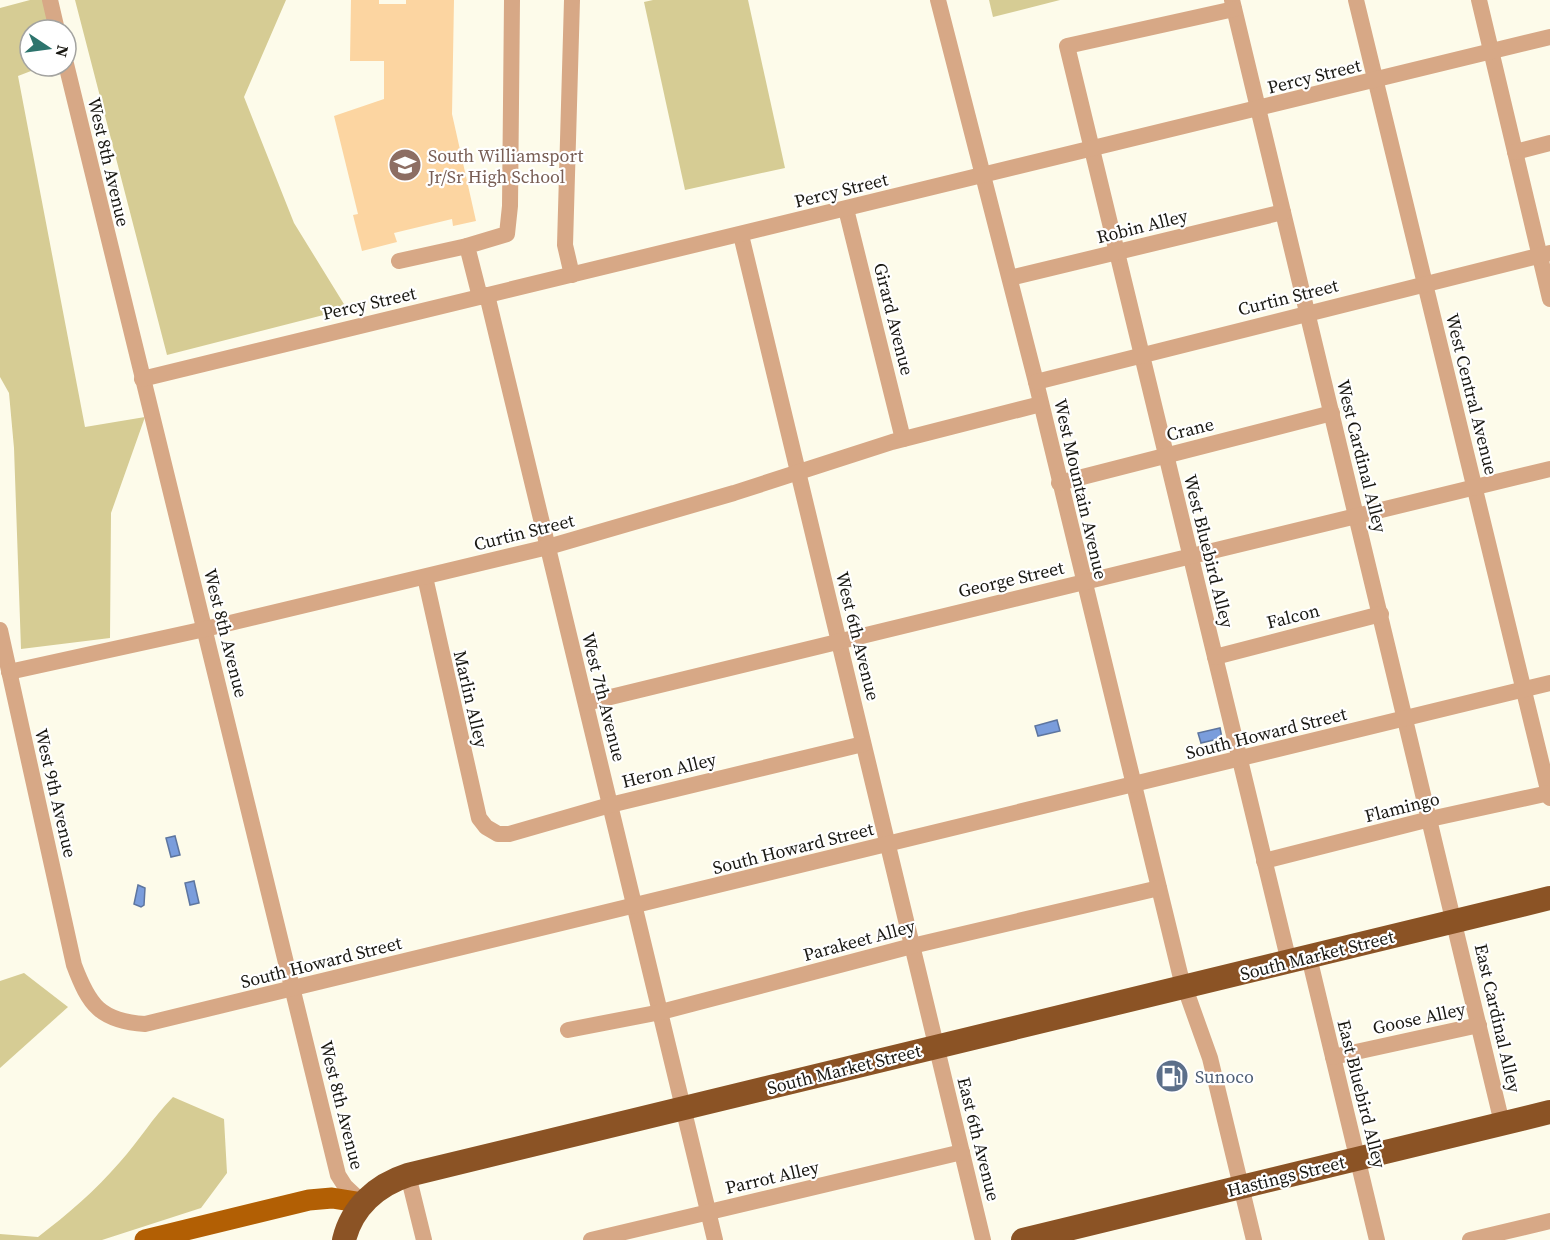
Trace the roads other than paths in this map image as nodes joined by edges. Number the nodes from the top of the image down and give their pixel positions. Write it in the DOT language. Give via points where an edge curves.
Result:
graph roads {
  1 [pos="50,0"];
  2 [pos="512,0"];
  3 [pos="572,0"];
  4 [pos="938,0"];
  5 [pos="1356,0"];
  6 [pos="1479,0"];
  7 [pos="1233,4"];
  8 [pos="54,18"];
  9 [pos="1550,38"];
  10 [pos="1491,51"];
  11 [pos="69,78"];
  12 [pos="1376,81"];
  13 [pos="1258,110"];
  14 [pos="1550,143"];
  15 [pos="1092,150"];
  16 [pos="1515,152"];
  17 [pos="983,177"];
  18 [pos="846,209"];
  19 [pos="1283,212"];
  20 [pos="741,235"];
  21 [pos="467,246"];
  22 [pos="1117,252"];
  23 [pos="1545,255"];
  24 [pos="399,261"];
  25 [pos="572,275"];
  26 [pos="1010,278"];
  27 [pos="1425,283"];
  28 [pos="483,296"];
  29 [pos="1550,299"];
  30 [pos="1308,312"];
  31 [pos="1142,354"];
  32 [pos="142,379"];
  33 [pos="1036,382"];
  34 [pos="1041,404"];
  35 [pos="1332,413"];
  36 [pos="903,439"];
  37 [pos="1166,455"];
  38 [pos="1550,469"];
  39 [pos="798,471"];
  40 [pos="1059,483"];
  41 [pos="1475,488"];
  42 [pos="1357,516"];
  43 [pos="548,547"];
  44 [pos="1191,557"];
  45 [pos="425,577"];
  46 [pos="1083,582"];
  47 [pos="1380,614"];
  48 [pos="205,629"];
  49 [pos="0,630"];
  50 [pos="838,641"];
  51 [pos="1215,657"];
  52 [pos="9,672"];
  53 [pos="1550,683"];
  54 [pos="1524,690"];
  55 [pos="586,703"];
  56 [pos="1406,719"];
  57 [pos="863,744"];
  58 [pos="1240,761"];
  59 [pos="1135,785"];
  60 [pos="1549,795"];
  61 [pos="610,805"];
  62 [pos="1430,819"];
  63 [pos="486,827"];
  64 [pos="888,845"];
  65 [pos="1264,861"];
  66 [pos="1159,888"];
  67 [pos="1550,898"];
  68 [pos="635,906"];
  69 [pos="1455,921"];
  70 [pos="912,946"];
  71 [pos="1299,959"];
  72 [pos="74,965"];
  73 [pos="1184,987"];
  74 [pos="293,989"];
  75 [pos="661,1012"];
  76 [pos="1479,1025"];
  77 [pos="568,1030"];
  78 [pos="936,1047"];
  79 [pos="1333,1057"];
  80 [pos="684,1108"];
  81 [pos="1550,1112"];
  82 [pos="1502,1123"];
  83 [pos="962,1152"];
  84 [pos="1358,1159"];
  85 [pos="408,1175"];
  86 [pos="1241,1187"];
  87 [pos="363,1203"];
  88 [pos="709,1212"];
  89 [pos="1550,1221"];
  90 [pos="184,1235"];
  91 [pos="145,1240"];
  92 [pos="344,1240"];
  93 [pos="424,1240"];
  94 [pos="591,1240"];
  95 [pos="715,1240"];
  96 [pos="983,1240"];
  97 [pos="1023,1240"];
  98 [pos="1254,1240"];
  99 [pos="1377,1240"];
  100 [pos="1470,1240"];
  1 -- 8 [label="street"];
  2 -- 21 [label="street" via="507,234"];
  3 -- 25 [label="street" via="565,244"];
  4 -- 17 [label="street, West Mountain Avenue"];
  5 -- 12 [label="street, West Central Avenue"];
  6 -- 10 [label="street"];
  7 -- 13 [label="street, West Cardinal Alley"];
  7 -- 15 [label="street, West Bluebird Alley" via="1067,46"];
  9 -- 10 [label="street, Percy Street"];
  10 -- 12 [label="street, Percy Street"];
  10 -- 16 [label="street"];
  11 -- 32 [label="street, West 8th Avenue"];
  12 -- 13 [label="street, Percy Street"];
  12 -- 27 [label="street, West Central Avenue"];
  13 -- 15 [label="street, Percy Street"];
  13 -- 19 [label="street, West Cardinal Alley"];
  14 -- 16 [label="street"];
  15 -- 17 [label="street, Percy Street"];
  15 -- 22 [label="street, West Bluebird Alley"];
  16 -- 23 [label="street"];
  17 -- 18 [label="street, Percy Street"];
  17 -- 26 [label="street, West Mountain Avenue"];
  18 -- 20 [label="street, Percy Street"];
  18 -- 36 [label="street, Girard Avenue"];
  19 -- 22 [label="street, Robin Alley"];
  19 -- 30 [label="street, West Cardinal Alley"];
  20 -- 25 [label="street, Percy Street"];
  20 -- 39 [label="street, West 6th Avenue"];
  21 -- 24 [label="street"];
  21 -- 28 [label="street, West 7th Avenue"];
  22 -- 26 [label="street, Robin Alley"];
  22 -- 31 [label="street, West Bluebird Alley"];
  23 -- 27 [label="street, Curtin Street"];
  23 -- 29 [label="street"];
  25 -- 28 [label="street, Percy Street"];
  26 -- 33 [label="street, West Mountain Avenue"];
  27 -- 30 [label="street, Curtin Street"];
  27 -- 41 [label="street, West Central Avenue"];
  28 -- 32 [label="street, Percy Street"];
  28 -- 43 [label="street, West 7th Avenue"];
  30 -- 31 [label="street, Curtin Street"];
  30 -- 35 [label="street, West Cardinal Alley"];
  31 -- 33 [label="street, Curtin Street"];
  31 -- 37 [label="street, West Bluebird Alley"];
  32 -- 48 [label="street, West 8th Avenue"];
  33 -- 34 [label="street, West Mountain Avenue"];
  34 -- 36 [label="street, Curtin Street"];
  34 -- 40 [label="street, West Mountain Avenue"];
  35 -- 37 [label="street, Crane"];
  35 -- 42 [label="street, West Cardinal Alley"];
  36 -- 39 [label="street, Curtin Street"];
  37 -- 40 [label="street, Crane"];
  37 -- 44 [label="street, West Bluebird Alley"];
  38 -- 41 [label="street, George Street"];
  39 -- 43 [label="street, Curtin Street"];
  39 -- 50 [label="street, West 6th Avenue"];
  40 -- 46 [label="street, West Mountain Avenue"];
  41 -- 42 [label="street, George Street"];
  41 -- 54 [label="street, West Central Avenue"];
  42 -- 44 [label="street, George Street"];
  42 -- 47 [label="street, West Cardinal Alley"];
  43 -- 45 [label="street, Curtin Street"];
  43 -- 55 [label="street, West 7th Avenue"];
  44 -- 46 [label="street, George Street"];
  44 -- 51 [label="street, West Bluebird Alley"];
  45 -- 48 [label="street, Curtin Street"];
  45 -- 63 [label="street, Marlin Alley" via="479,818"];
  46 -- 50 [label="street, George Street"];
  46 -- 59 [label="street, West Mountain Avenue"];
  47 -- 51 [label="street, Falcon"];
  47 -- 56 [label="street, West Cardinal Alley"];
  48 -- 52 [label="street, Curtin Street"];
  48 -- 74 [label="street, West 8th Avenue"];
  49 -- 52 [label="street, West 9th Avenue"];
  50 -- 55 [label="street, George Street"];
  50 -- 57 [label="street, West 6th Avenue"];
  51 -- 58 [label="street, West Bluebird Alley"];
  52 -- 72 [label="street, West 9th Avenue"];
  53 -- 54 [label="street, South Howard Street"];
  54 -- 56 [label="street, South Howard Street"];
  54 -- 60 [label="street, West Central Avenue"];
  55 -- 61 [label="street, West 7th Avenue"];
  56 -- 58 [label="street, South Howard Street"];
  56 -- 62 [label="street, West Cardinal Alley"];
  57 -- 61 [label="street, Heron Alley"];
  57 -- 64 [label="street, West 6th Avenue"];
  58 -- 59 [label="street, South Howard Street"];
  58 -- 65 [label="street, West Bluebird Alley"];
  59 -- 64 [label="street, South Howard Street"];
  59 -- 66 [label="street, West Mountain Avenue"];
  60 -- 62 [label="street, Flamingo"];
  61 -- 63 [label="street, Heron Alley" via="509,834 498,834"];
  61 -- 68 [label="street, West 7th Avenue"];
  62 -- 65 [label="street, Flamingo"];
  62 -- 69 [label="street, West Cardinal Alley"];
  64 -- 68 [label="street, South Howard Street"];
  64 -- 70 [label="street, West 6th Avenue"];
  65 -- 71 [label="street, West Bluebird Alley"];
  66 -- 70 [label="street, Parakeet Alley"];
  66 -- 73 [label="street, West Mountain Avenue"];
  67 -- 69 [label="highway, South Market Street"];
  68 -- 74 [label="street, South Howard Street"];
  68 -- 75 [label="street, West 7th Avenue"];
  69 -- 71 [label="highway, South Market Street"];
  69 -- 76 [label="street, East Cardinal Alley"];
  70 -- 75 [label="street, Parakeet Alley"];
  70 -- 78 [label="street, West 6th Avenue"];
  71 -- 73 [label="highway, South Market Street"];
  71 -- 79 [label="street, East Bluebird Alley"];
  72 -- 74 [label="street, South Howard Street" via="88,1000 110,1017 124,1022 166,1020"];
  73 -- 78 [label="highway, South Market Street"];
  73 -- 86 [label="street, West Mountain Avenue" via="1210,1058"];
  74 -- 87 [label="street, West 8th Avenue" via="338,1175"];
  75 -- 77 [label="street, Parakeet Alley"];
  75 -- 80 [label="street, West 7th Avenue"];
  76 -- 79 [label="street, Goose Alley"];
  76 -- 82 [label="street, East Cardinal Alley"];
  78 -- 80 [label="highway, South Market Street"];
  78 -- 83 [label="street, East 6th Avenue"];
  79 -- 84 [label="street, East Bluebird Alley"];
  80 -- 85 [label="highway, South Market Street"];
  80 -- 88 [label="street, West 7th Avenue"];
  81 -- 82 [label="highway, Hastings Street"];
  82 -- 84 [label="highway, Hastings Street"];
  83 -- 88 [label="street, Parrot Alley"];
  83 -- 96 [label="street, East 6th Avenue"];
  84 -- 86 [label="highway, Hastings Street"];
  84 -- 99 [label="street, East Bluebird Alley"];
  85 -- 87 [label="highway, South Market Street" via="383,1186"];
  85 -- 93 [label="street"];
  86 -- 97 [label="highway, Hastings Street"];
  86 -- 98 [label="street, West Mountain Avenue"];
  87 -- 90 [label="main road" via="332,1198 309,1200"];
  87 -- 92 [label="highway"];
  88 -- 94 [label="street, Parrot Alley"];
  88 -- 95 [label="street, West 7th Avenue"];
  89 -- 100 [label="street"];
  90 -- 91 [label="main road"];
}
